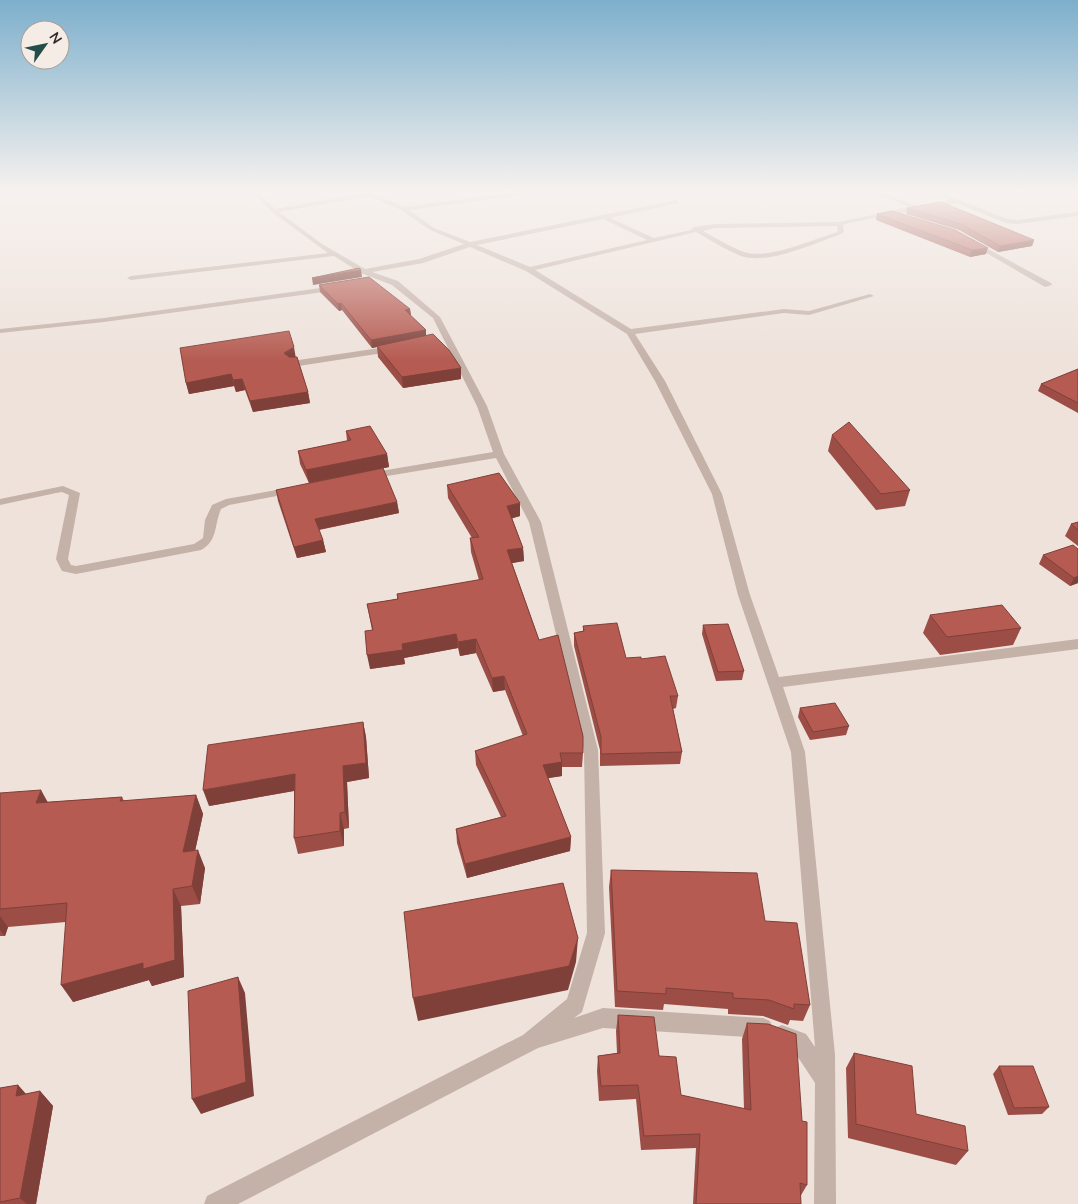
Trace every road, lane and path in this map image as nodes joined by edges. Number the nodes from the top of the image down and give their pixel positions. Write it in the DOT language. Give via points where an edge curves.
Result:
graph roads {
  1 [pos="328,249"];
  2 [pos="456,249"];
  3 [pos="484,249"];
  4 [pos="610,249"];
  5 [pos="734,249"];
  6 [pos="789,249"];
  7 [pos="984,249"];
  8 [pos="335,254"];
  9 [pos="529,269"];
  10 [pos="364,276"];
  11 [pos="131,278"];
  12 [pos="347,285"];
  13 [pos="1048,286"];
  14 [pos="870,296"];
  15 [pos="0,331"];
  16 [pos="630,332"];
  17 [pos="402,347"];
  18 [pos="292,364"];
  19 [pos="499,454"];
  20 [pos="354,479"];
  21 [pos="306,488"];
  22 [pos="0,502"];
  23 [pos="1078,644"];
  24 [pos="774,683"];
  25 [pos="530,1042"];
  26 [pos="825,1081"];
  27 [pos="215,1204"];
  28 [pos="825,1204"];
  1 -- 8 [label="street"];
  2 -- 10 [label="street"];
  3 -- 9 [label="street"];
  4 -- 9 [label="street"];
  5 -- 6 [label="street" via="754,256"];
  7 -- 13 [label="street"];
  8 -- 10 [label="street"];
  8 -- 11 [label="street"];
  9 -- 16 [label="street"];
  10 -- 19 [label="street" via="395,283 436,317 443,338 482,406"];
  12 -- 15 [label="street" via="104,320"];
  14 -- 16 [label="street" via="809,313 784,312"];
  16 -- 24 [label="street" via="660,382 717,494 744,595"];
  17 -- 18 [label="street"];
  19 -- 20 [label="street"];
  19 -- 25 [label="street" via="535,522 591,750 596,933 576,1006"];
  21 -- 22 [label="street" via="233,500 216,507 210,522 208,542 197,547 76,570 66,568 62,558 75,493 63,489"];
  23 -- 24 [label="street"];
  24 -- 26 [label="street" via="798,752"];
  25 -- 26 [label="street" via="603,1018 763,1028 799,1041"];
  25 -- 27 [label="street"];
  26 -- 28 [label="street"];
}
